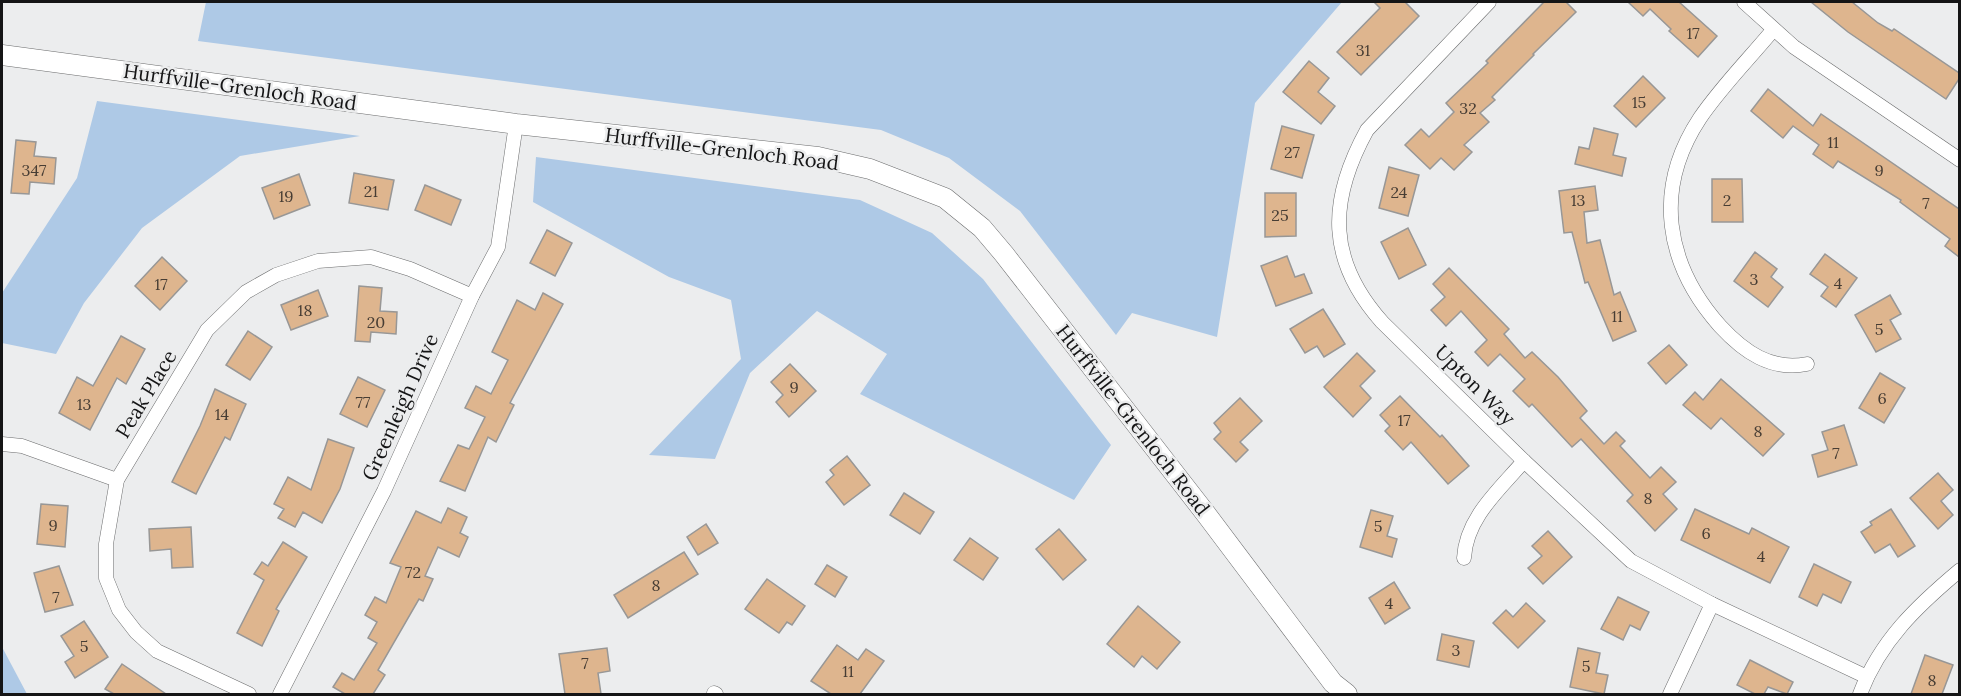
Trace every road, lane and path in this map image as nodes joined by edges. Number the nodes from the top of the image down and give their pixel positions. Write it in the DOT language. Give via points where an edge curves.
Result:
graph roads {
  1 [pos="1489,2"];
  2 [pos="1744,2"];
  3 [pos="1773,30"];
  4 [pos="2,55"];
  5 [pos="516,124"];
  6 [pos="1959,160"];
  7 [pos="472,296"];
  8 [pos="1807,364"];
  9 [pos="2,444"];
  10 [pos="1524,461"];
  11 [pos="117,480"];
  12 [pos="1464,558"];
  13 [pos="1959,570"];
  14 [pos="1712,604"];
  15 [pos="1867,677"];
  16 [pos="249,694"];
  17 [pos="280,694"];
  18 [pos="1347,694"];
  19 [pos="1670,694"];
  20 [pos="1860,694"];
  1 -- 10 [label="street, Upton Way" via="1367,130 1346,173 1338,218 1339,240 1350,277 1368,306"];
  2 -- 3 [label="street"];
  3 -- 6 [label="street"];
  3 -- 8 [label="street" via="1691,132 1676,170 1670,211 1672,234 1688,284 1725,331 1763,361 1791,367"];
  4 -- 5 [label="main road, Hurffville-Grenloch Road"];
  5 -- 7 [label="street, Greenleigh Drive" via="498,247"];
  5 -- 18 [label="main road, Hurffville-Grenloch Road" via="818,157 870,170 945,198 982,228 1004,254 1333,683"];
  7 -- 11 [label="street, Peak Place" via="371,257 318,261 276,274 246,292 207,330"];
  7 -- 17 [label="street, Greenleigh Drive" via="384,491"];
  9 -- 11 [label="street" via="22,446"];
  10 -- 12 [label="street" via="1480,513 1465,543"];
  10 -- 14 [label="street, Upton Way" via="1631,561"];
  11 -- 16 [label="street, Peak Place" via="106,544 106,578 119,610 157,651"];
  13 -- 15 [label="street" via="1908,615"];
  14 -- 15 [label="street, Upton Way"];
  14 -- 19 [label="street"];
  15 -- 20 [label="street"];
}
